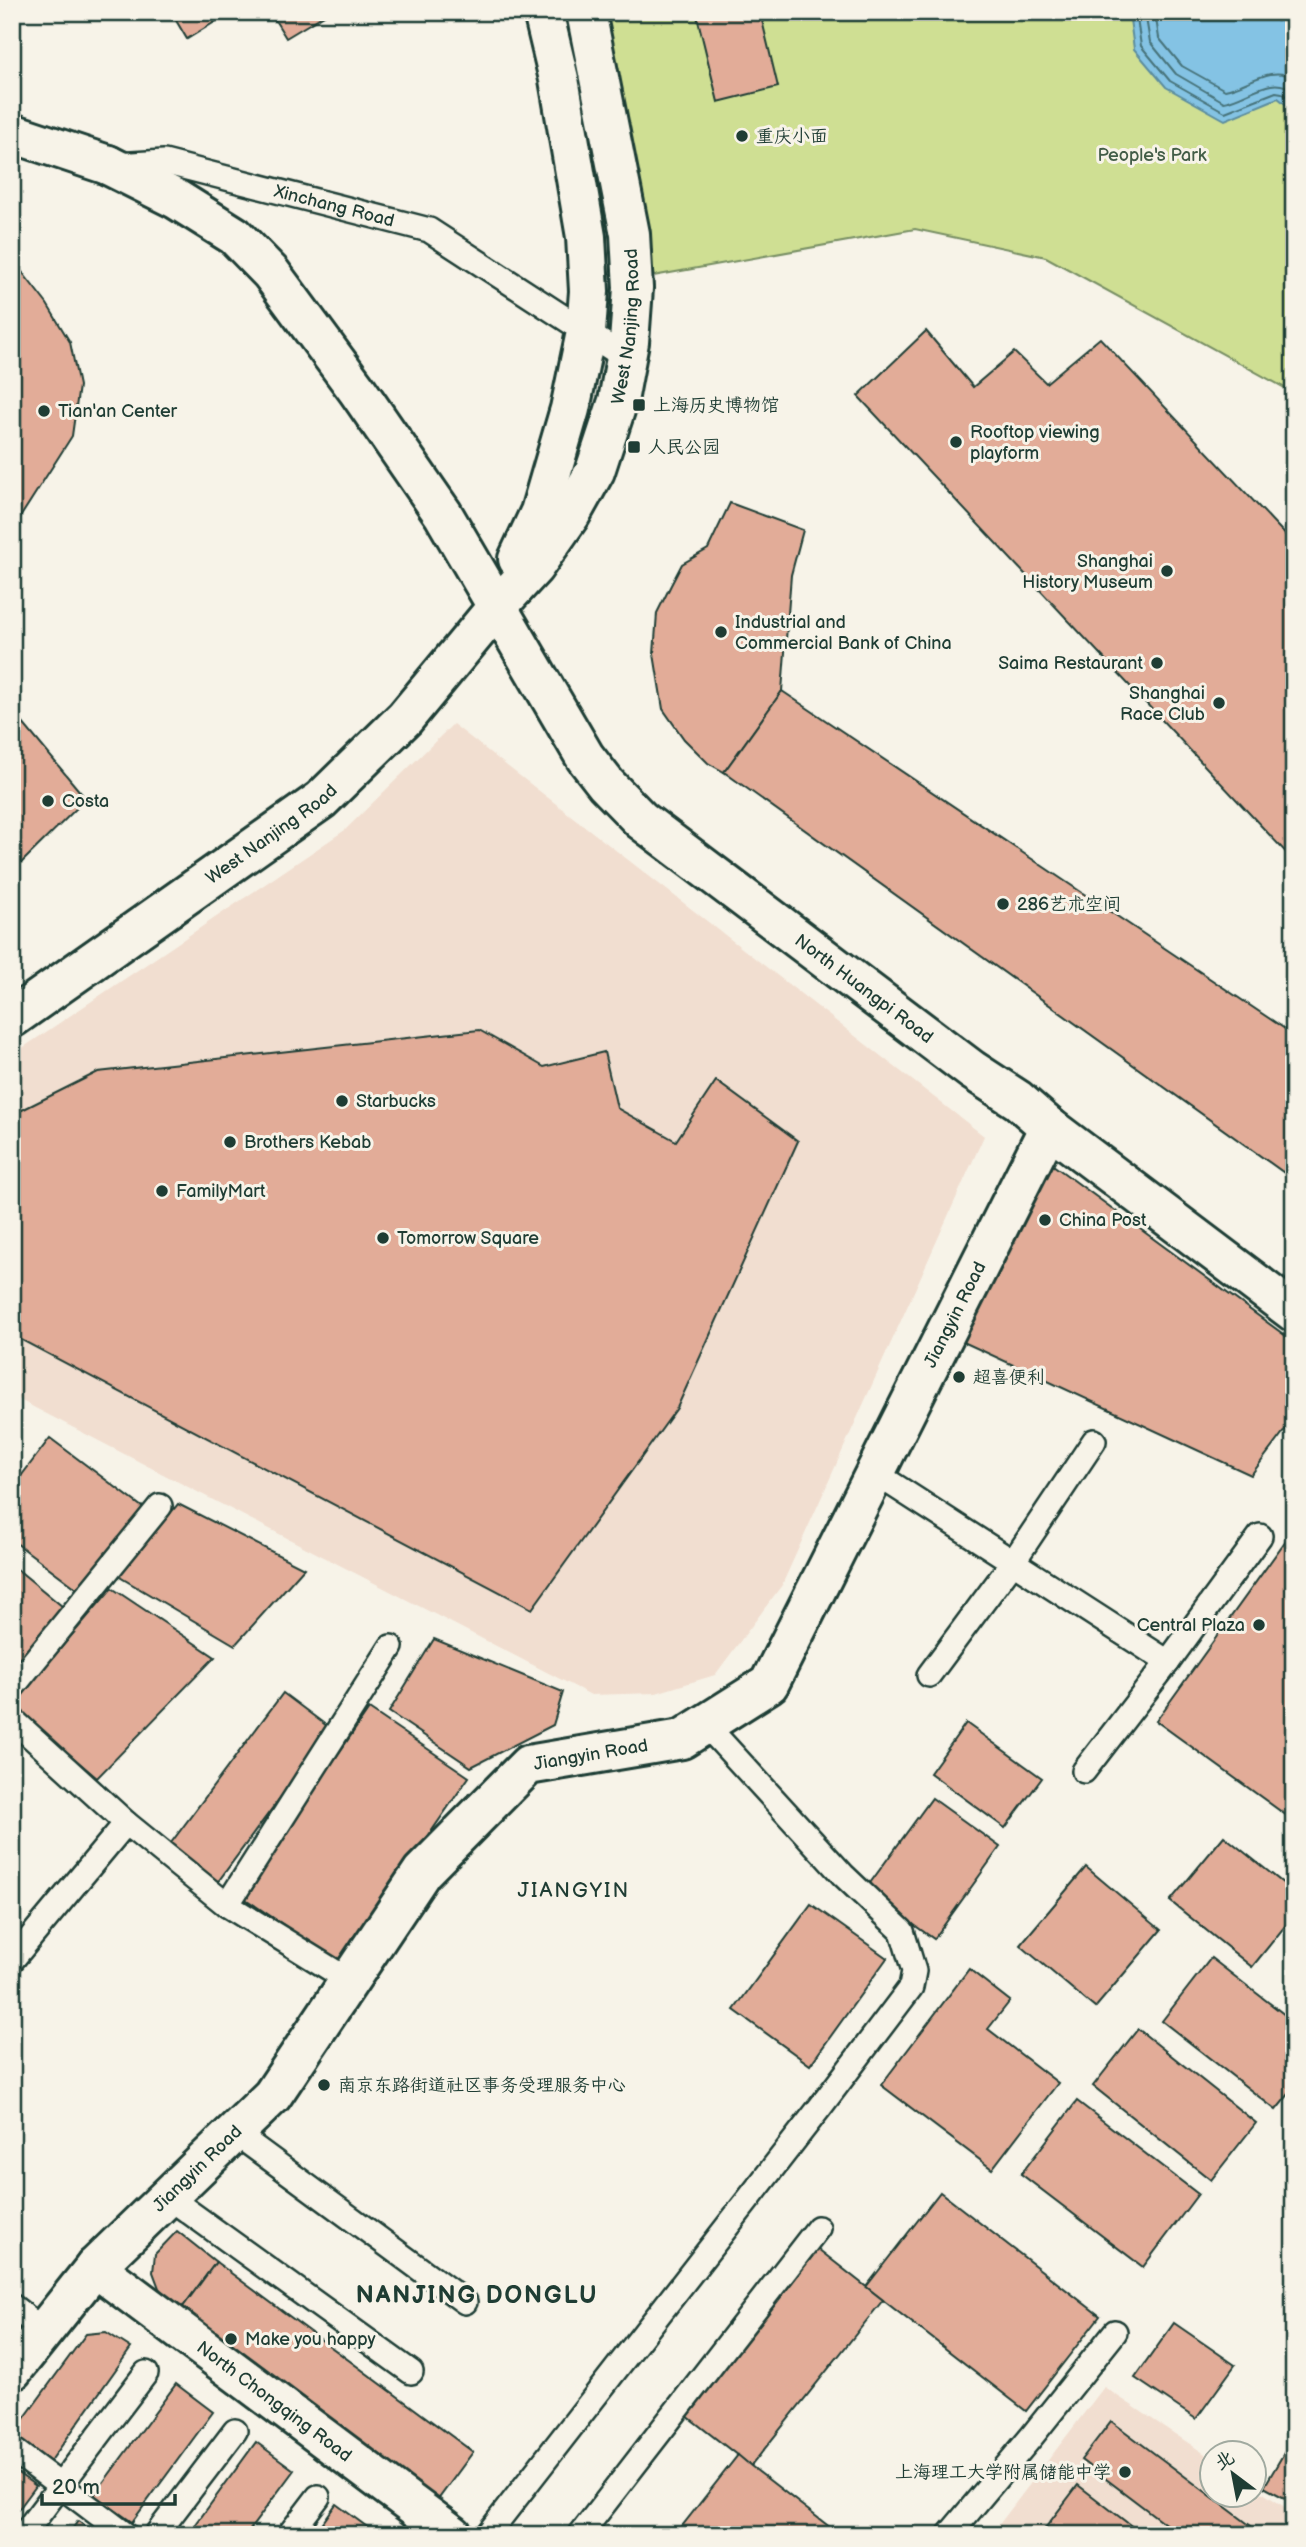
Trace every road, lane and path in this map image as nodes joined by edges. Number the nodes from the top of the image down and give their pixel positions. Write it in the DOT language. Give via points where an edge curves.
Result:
graph roads {
  1 [pos="543,12"];
  2 [pos="586,12"];
  3 [pos="12,134"];
  4 [pos="108,165"];
  5 [pos="586,332"];
  6 [pos="626,358"];
  7 [pos="496,608"];
  8 [pos="12,1018"];
  9 [pos="1049,1127"];
  10 [pos="1294,1312"];
  11 [pos="1094,1441"];
  12 [pos="875,1473"];
  13 [pos="160,1506"];
  14 [pos="1259,1536"];
  15 [pos="1013,1562"];
  16 [pos="391,1647"];
  17 [pos="1168,1662"];
  18 [pos="929,1675"];
  19 [pos="12,1688"];
  20 [pos="12,1719"];
  21 [pos="705,1724"];
  22 [pos="1084,1771"];
  23 [pos="126,1823"];
  24 [pos="227,1905"];
  25 [pos="12,1960"];
  26 [pos="350,1981"];
  27 [pos="214,2142"];
  28 [pos="167,2196"];
  29 [pos="818,2228"];
  30 [pos="95,2267"];
  31 [pos="465,2302"];
  32 [pos="12,2306"];
  33 [pos="44,2331"];
  34 [pos="1115,2332"];
  35 [pos="12,2371"];
  36 [pos="411,2372"];
  37 [pos="146,2373"];
  38 [pos="235,2431"];
  39 [pos="12,2449"];
  40 [pos="60,2485"];
  41 [pos="318,2497"];
  42 [pos="23,2535"];
  43 [pos="127,2535"];
  44 [pos="156,2535"];
  45 [pos="289,2535"];
  46 [pos="453,2535"];
  47 [pos="487,2535"];
  48 [pos="580,2535"];
  49 [pos="949,2535"];
  1 -- 5 [label="street, West Nanjing Road" via="586,237"];
  2 -- 6 [label="street, West Nanjing Road" via="630,234 633,288"];
  3 -- 4 [label="street, Xinchang Road"];
  4 -- 5 [label="lane, Xinchang Road" via="164,162 429,230"];
  4 -- 7 [label="street, North Huangpi Road" via="176,199 235,236 271,273 443,514"];
  5 -- 6 [label="lane, Xinchang Road"];
  5 -- 7 [label="street, West Nanjing Road" via="570,409 540,512"];
  6 -- 7 [label="street, West Nanjing Road" via="615,412 595,471 534,567"];
  7 -- 8 [label="street, West Nanjing Road" via="405,718 321,800"];
  7 -- 9 [label="street, North Huangpi Road" via="585,757 641,820"];
  9 -- 10 [label="street, North Huangpi Road"];
  9 -- 12 [label="street, Jiangyin Road"];
  11 -- 15 [label="lane"];
  12 -- 15 [label="lane"];
  12 -- 21 [label="street, Jiangyin Road" via="769,1684"];
  13 -- 19 [label="lane"];
  14 -- 17 [label="lane"];
  15 -- 17 [label="lane"];
  15 -- 18 [label="lane"];
  16 -- 24 [label="lane"];
  17 -- 22 [label="lane"];
  20 -- 23 [label="lane"];
  21 -- 26 [label="street, Jiangyin Road" via="682,1739 528,1765 422,1872"];
  21 -- 47 [label="lane" via="843,1875 902,1931 914,1971 911,1987"];
  23 -- 24 [label="lane"];
  23 -- 25 [label="lane"];
  24 -- 26 [label="lane"];
  26 -- 27 [label="street, Jiangyin Road" via="272,2096"];
  27 -- 28 [label="street, Jiangyin Road"];
  27 -- 31 [label="lane"];
  28 -- 30 [label="street, Jiangyin Road"];
  28 -- 36 [label="lane"];
  29 -- 48 [label="lane"];
  30 -- 33 [label="street, Jiangyin Road"];
  30 -- 46 [label="street, North Chongqing Road"];
  32 -- 33 [label="lane"];
  33 -- 35 [label="street, Jiangyin Road"];
  34 -- 49 [label="lane"];
  37 -- 40 [label="lane"];
  38 -- 44 [label="lane"];
  39 -- 40 [label="lane"];
  40 -- 42 [label="lane"];
  40 -- 43 [label="lane"];
  41 -- 45 [label="lane"];
}
